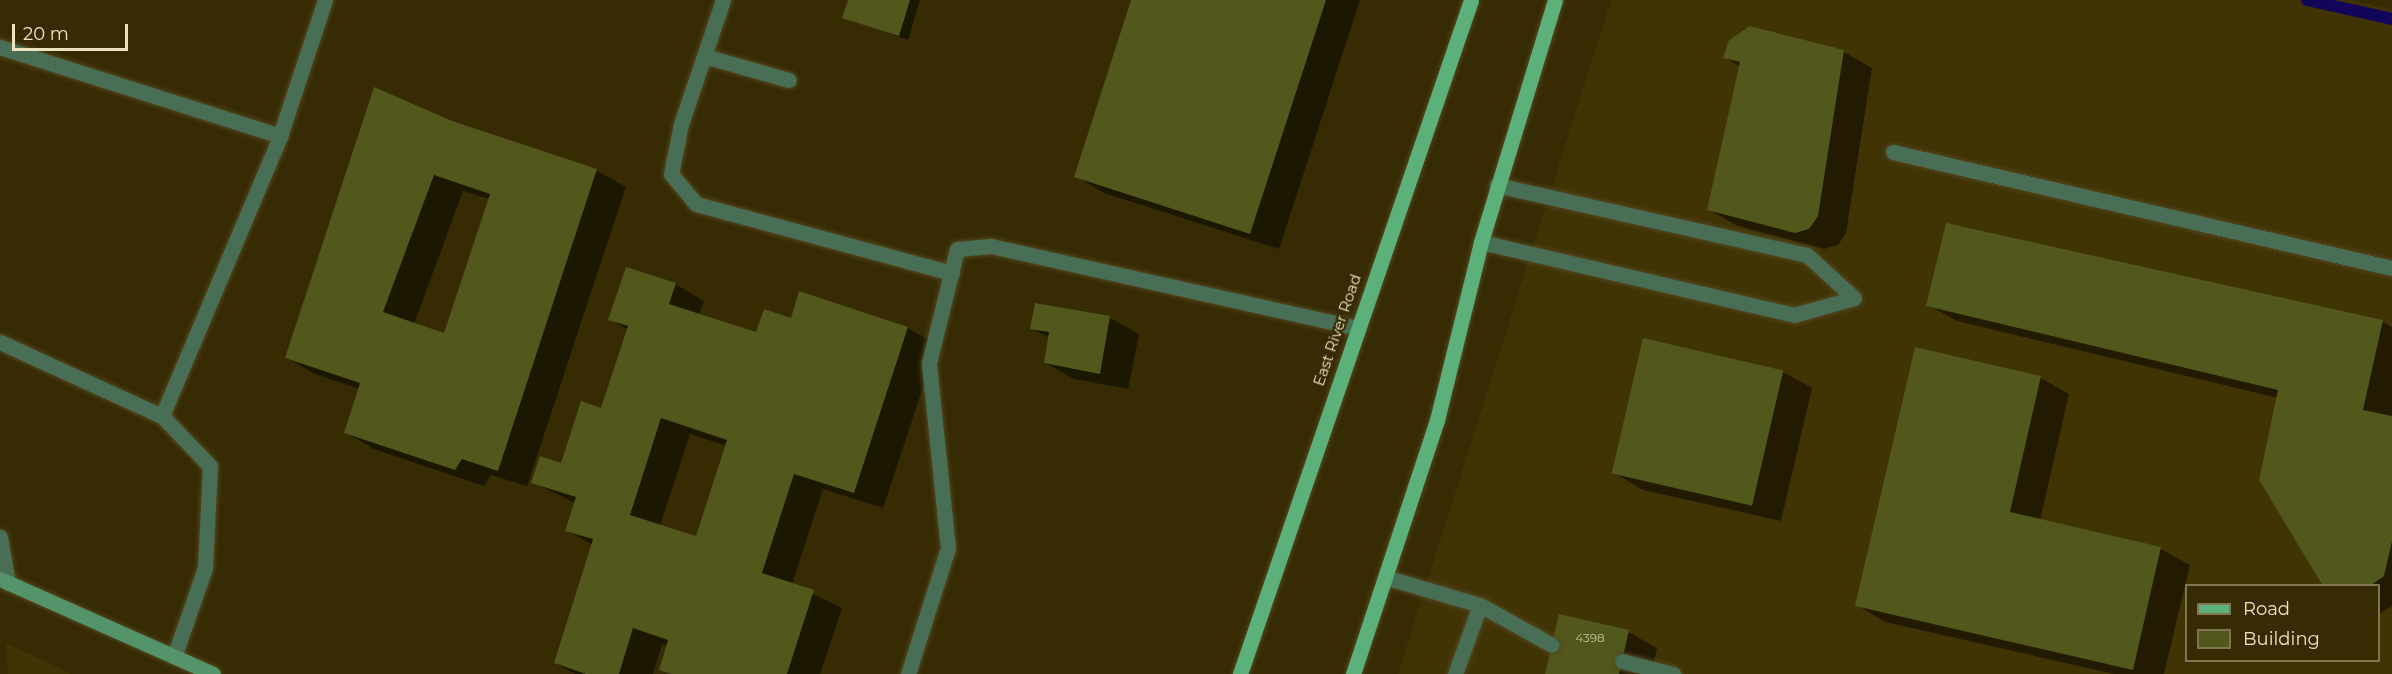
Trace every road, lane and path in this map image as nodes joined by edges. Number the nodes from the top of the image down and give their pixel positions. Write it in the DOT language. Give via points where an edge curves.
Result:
graph roads {
  1 [pos="325,0"];
  2 [pos="723,0"];
  3 [pos="1471,0"];
  4 [pos="1555,0"];
  5 [pos="0,47"];
  6 [pos="704,56"];
  7 [pos="789,80"];
  8 [pos="279,136"];
  9 [pos="1893,152"];
  10 [pos="1497,185"];
  11 [pos="1481,242"];
  12 [pos="2392,268"];
  13 [pos="952,273"];
  14 [pos="1357,328"];
  15 [pos="0,342"];
  16 [pos="162,416"];
  17 [pos="0,537"];
  18 [pos="1388,578"];
  19 [pos="4,581"];
  20 [pos="1480,605"];
  21 [pos="1552,645"];
  22 [pos="174,657"];
  23 [pos="1622,661"];
  24 [pos="213,674"];
  25 [pos="908,674"];
  26 [pos="1240,674"];
  27 [pos="1353,674"];
  28 [pos="1455,674"];
  29 [pos="1673,674"];
  1 -- 8 [label="lane"];
  2 -- 6 [label="lane"];
  3 -- 14 [label="main road, East River Road"];
  4 -- 10 [label="main road"];
  5 -- 8 [label="lane"];
  6 -- 7 [label="lane"];
  6 -- 13 [label="lane" via="681,124 671,174 696,204"];
  8 -- 16 [label="lane"];
  9 -- 12 [label="lane"];
  10 -- 11 [label="main road"];
  10 -- 11 [label="lane" via="1808,255 1854,298 1794,315"];
  11 -- 18 [label="main road" via="1437,420"];
  13 -- 14 [label="lane" via="957,249 991,246"];
  13 -- 25 [label="lane" via="929,363 948,548"];
  14 -- 26 [label="main road, East River Road"];
  15 -- 16 [label="lane"];
  16 -- 22 [label="lane" via="210,466 205,568"];
  17 -- 19 [label="lane"];
  18 -- 20 [label="lane"];
  18 -- 27 [label="main road"];
  19 -- 22 [label="main road"];
  20 -- 21 [label="lane"];
  20 -- 28 [label="lane"];
  22 -- 24 [label="main road"];
  23 -- 29 [label="lane"];
}
